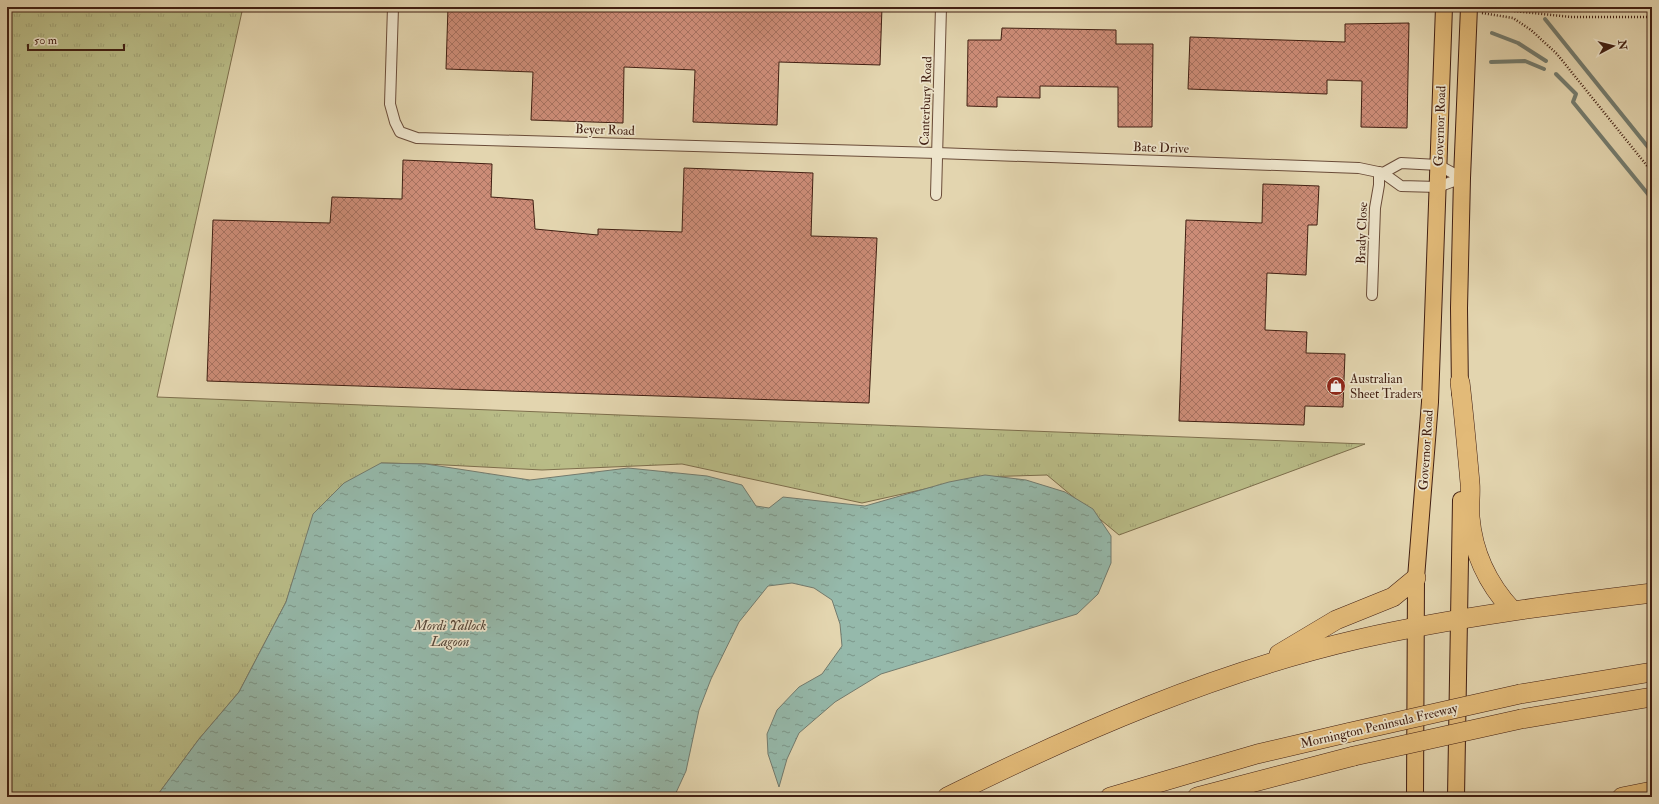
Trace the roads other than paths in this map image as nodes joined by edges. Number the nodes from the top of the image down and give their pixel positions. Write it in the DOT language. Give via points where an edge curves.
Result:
graph roads {
  1 [pos="393,7"];
  2 [pos="941,7"];
  3 [pos="1444,7"];
  4 [pos="1469,9"];
  5 [pos="937,153"];
  6 [pos="1438,165"];
  7 [pos="1381,173"];
  8 [pos="1462,178"];
  9 [pos="1438,187"];
  10 [pos="936,195"];
  11 [pos="1372,295"];
  12 [pos="1460,382"];
  13 [pos="1416,578"];
  14 [pos="1652,593"];
  15 [pos="1512,610"];
  16 [pos="1460,619"];
  17 [pos="1416,628"];
  18 [pos="1255,668"];
  19 [pos="1652,672"];
  20 [pos="1652,698"];
  21 [pos="1646,793"];
  22 [pos="947,797"];
  23 [pos="1110,797"];
  24 [pos="1197,797"];
  25 [pos="1415,797"];
  26 [pos="1456,797"];
  27 [pos="1622,797"];
  1 -- 5 [label="street, Beyer Road" via="390,104 400,132 409,136"];
  2 -- 5 [label="street, Canterbury Road"];
  3 -- 6 [label="main road, Governor Road"];
  4 -- 8 [label="main road, Governor Road"];
  5 -- 7 [label="street, Bate Drive" via="1359,168"];
  5 -- 10 [label="street, Canterbury Road"];
  6 -- 7 [label="street" via="1401,163"];
  6 -- 8 [label="street"];
  6 -- 9 [label="main road, Governor Road"];
  7 -- 9 [label="street, Bate Drive" via="1401,186"];
  7 -- 11 [label="street, Brady Close" via="1375,208"];
  8 -- 9 [label="street, Bate Drive"];
  8 -- 12 [label="main road, Governor Road"];
  9 -- 13 [label="main road, Governor Road" via="1430,402"];
  12 -- 15 [label="highway" via="1470,485 1470,517 1476,544 1486,576 1496,593"];
  12 -- 16 [label="main road, Governor Road"];
  13 -- 17 [label="main road, Governor Road"];
  13 -- 18 [label="highway" via="1393,598 1336,620"];
  14 -- 15 [label="highway"];
  15 -- 16 [label="highway"];
  16 -- 17 [label="highway"];
  16 -- 26 [label="main road, Governor Road"];
  17 -- 18 [label="highway" via="1358,639"];
  17 -- 25 [label="main road, Governor Road"];
  18 -- 22 [label="highway" via="1049,748"];
  19 -- 23 [label="highway, Mornington Peninsula Freeway, bridge" via="1520,694 1351,732 1257,754"];
  20 -- 24 [label="highway, Mornington Peninsula Freeway, bridge" via="1521,719 1354,756"];
  21 -- 27 [label="highway"];
}
